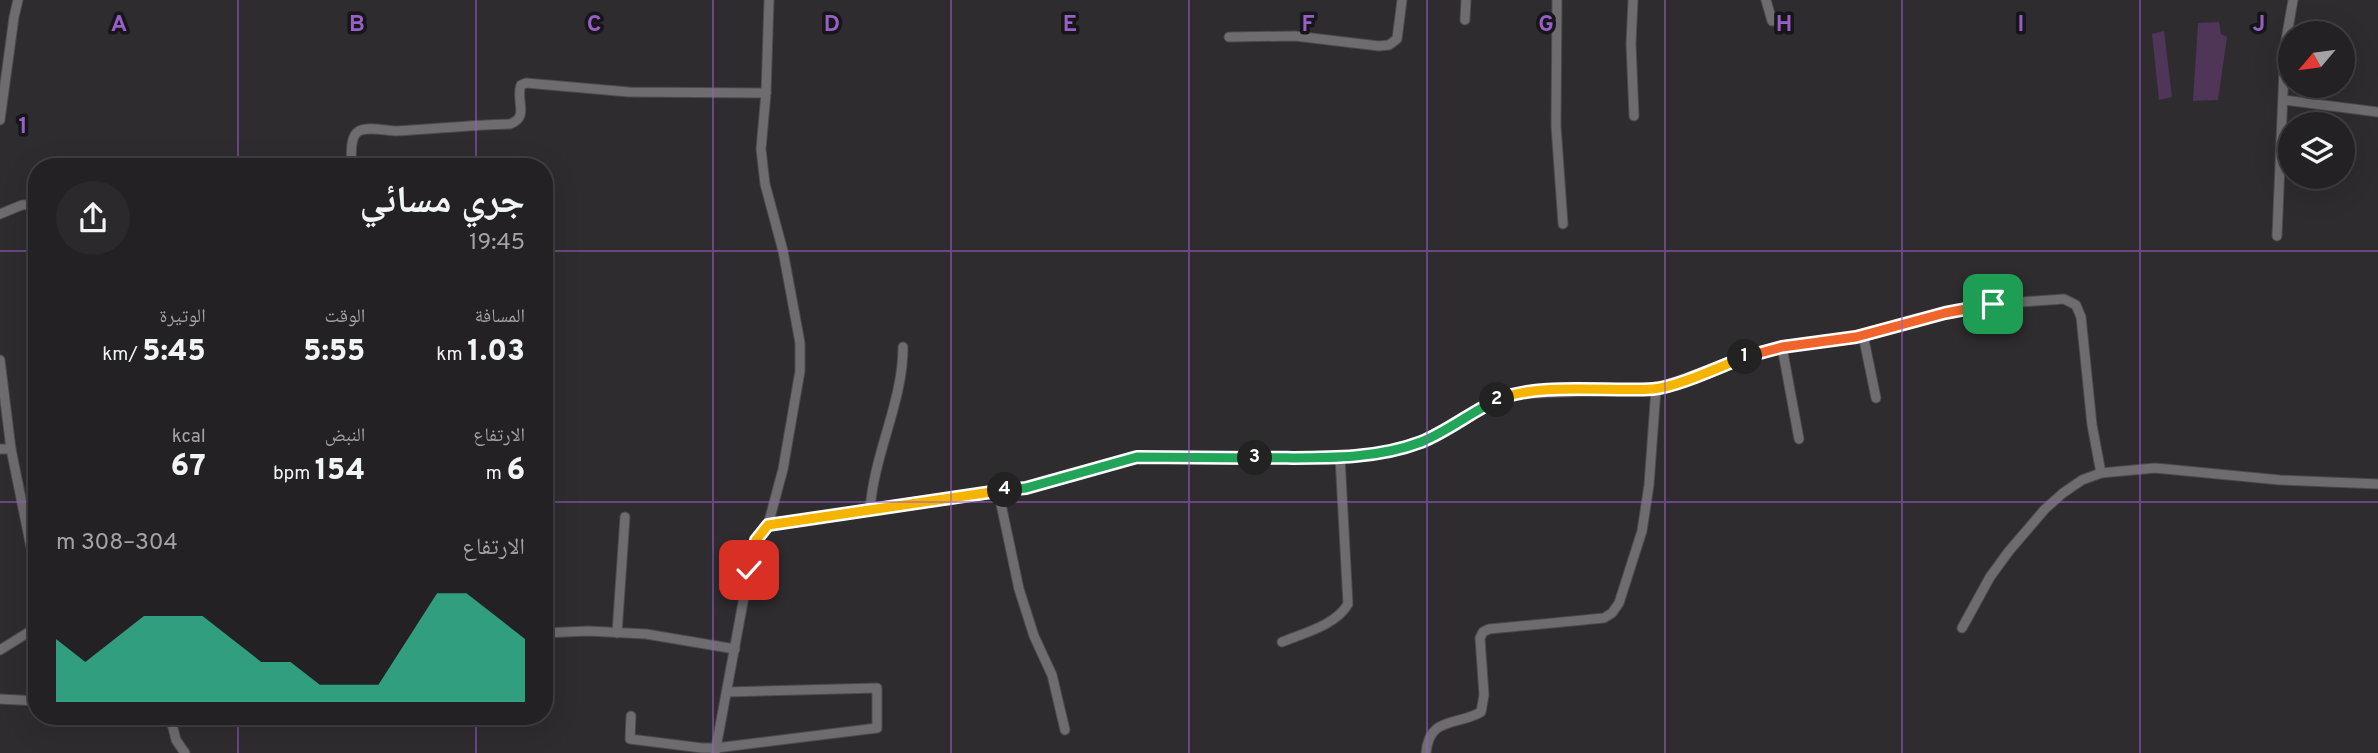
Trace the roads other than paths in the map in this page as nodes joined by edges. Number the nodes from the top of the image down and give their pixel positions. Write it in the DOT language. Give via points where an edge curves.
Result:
graph roads {
  1 [pos="18,0"];
  2 [pos="769,0"];
  3 [pos="1402,0"];
  4 [pos="1466,0"];
  5 [pos="1557,0"];
  6 [pos="1633,0"];
  7 [pos="1766,0"];
  8 [pos="2293,0"];
  9 [pos="1465,20"];
  10 [pos="1772,21"];
  11 [pos="1228,37"];
  12 [pos="766,93"];
  13 [pos="2284,100"];
  14 [pos="2378,112"];
  15 [pos="1634,116"];
  16 [pos="0,120"];
  17 [pos="352,158"];
  18 [pos="28,205"];
  19 [pos="0,214"];
  20 [pos="1563,224"];
  21 [pos="2277,236"];
  22 [pos="1863,335"];
  23 [pos="904,347"];
  24 [pos="1782,347"];
  25 [pos="0,360"];
  26 [pos="1656,389"];
  27 [pos="1876,398"];
  28 [pos="1799,439"];
  29 [pos="0,449"];
  30 [pos="11,449"];
  31 [pos="1340,457"];
  32 [pos="2101,473"];
  33 [pos="2378,484"];
  34 [pos="998,490"];
  35 [pos="870,510"];
  36 [pos="625,517"];
  37 [pos="768,525"];
  38 [pos="28,533"];
  39 [pos="1962,628"];
  40 [pos="28,633"];
  41 [pos="553,633"];
  42 [pos="617,633"];
  43 [pos="1282,642"];
  44 [pos="735,649"];
  45 [pos="0,650"];
  46 [pos="727,692"];
  47 [pos="0,699"];
  48 [pos="28,701"];
  49 [pos="631,716"];
  50 [pos="172,725"];
  51 [pos="1065,730"];
  52 [pos="715,751"];
  53 [pos="185,753"];
  54 [pos="1426,753"];
  1 -- 16 [label="street"];
  2 -- 12 [label="street"];
  3 -- 11 [label="street" via="1397,39 1390,45 1295,36"];
  4 -- 9 [label="street"];
  5 -- 20 [label="street" via="1556,126"];
  6 -- 15 [label="street"];
  7 -- 10 [label="street"];
  8 -- 13 [label="street" via="2284,46"];
  12 -- 17 [label="street" via="629,92 526,83 518,91 522,116 518,121 426,130 364,129 353,138"];
  12 -- 37 [label="street" via="761,149 765,184 800,344 800,370 783,469"];
  13 -- 14 [label="street"];
  13 -- 21 [label="street"];
  18 -- 19 [label="street"];
  22 -- 24 [label="street"];
  22 -- 27 [label="street"];
  22 -- 32 [label="street" via="1993,304 2064,299 2076,305"];
  23 -- 35 [label="street"];
  24 -- 26 [label="street"];
  24 -- 28 [label="street"];
  25 -- 30 [label="street"];
  26 -- 31 [label="street" via="1512,394 1422,441 1391,451"];
  26 -- 54 [label="street" via="1642,531 1619,603 1604,618 1483,632 1480,712 1442,724"];
  29 -- 30 [label="street"];
  30 -- 38 [label="street"];
  31 -- 34 [label="street" via="1137,457 1026,488"];
  31 -- 43 [label="street" via="1348,604 1332,620"];
  32 -- 33 [label="street" via="2155,468"];
  32 -- 39 [label="street" via="2082,480 2045,509 2008,551"];
  34 -- 35 [label="street"];
  34 -- 51 [label="street" via="1019,589 1052,675"];
  35 -- 37 [label="street"];
  36 -- 42 [label="street"];
  37 -- 44 [label="street" via="756,540"];
  40 -- 45 [label="street"];
  41 -- 42 [label="street"];
  42 -- 44 [label="street"];
  44 -- 46 [label="street"];
  46 -- 52 [label="street"];
  46 -- 52 [label="street" via="877,688 877,728"];
  47 -- 48 [label="street"];
  49 -- 52 [label="street" via="630,739"];
  50 -- 53 [label="street"];
}
